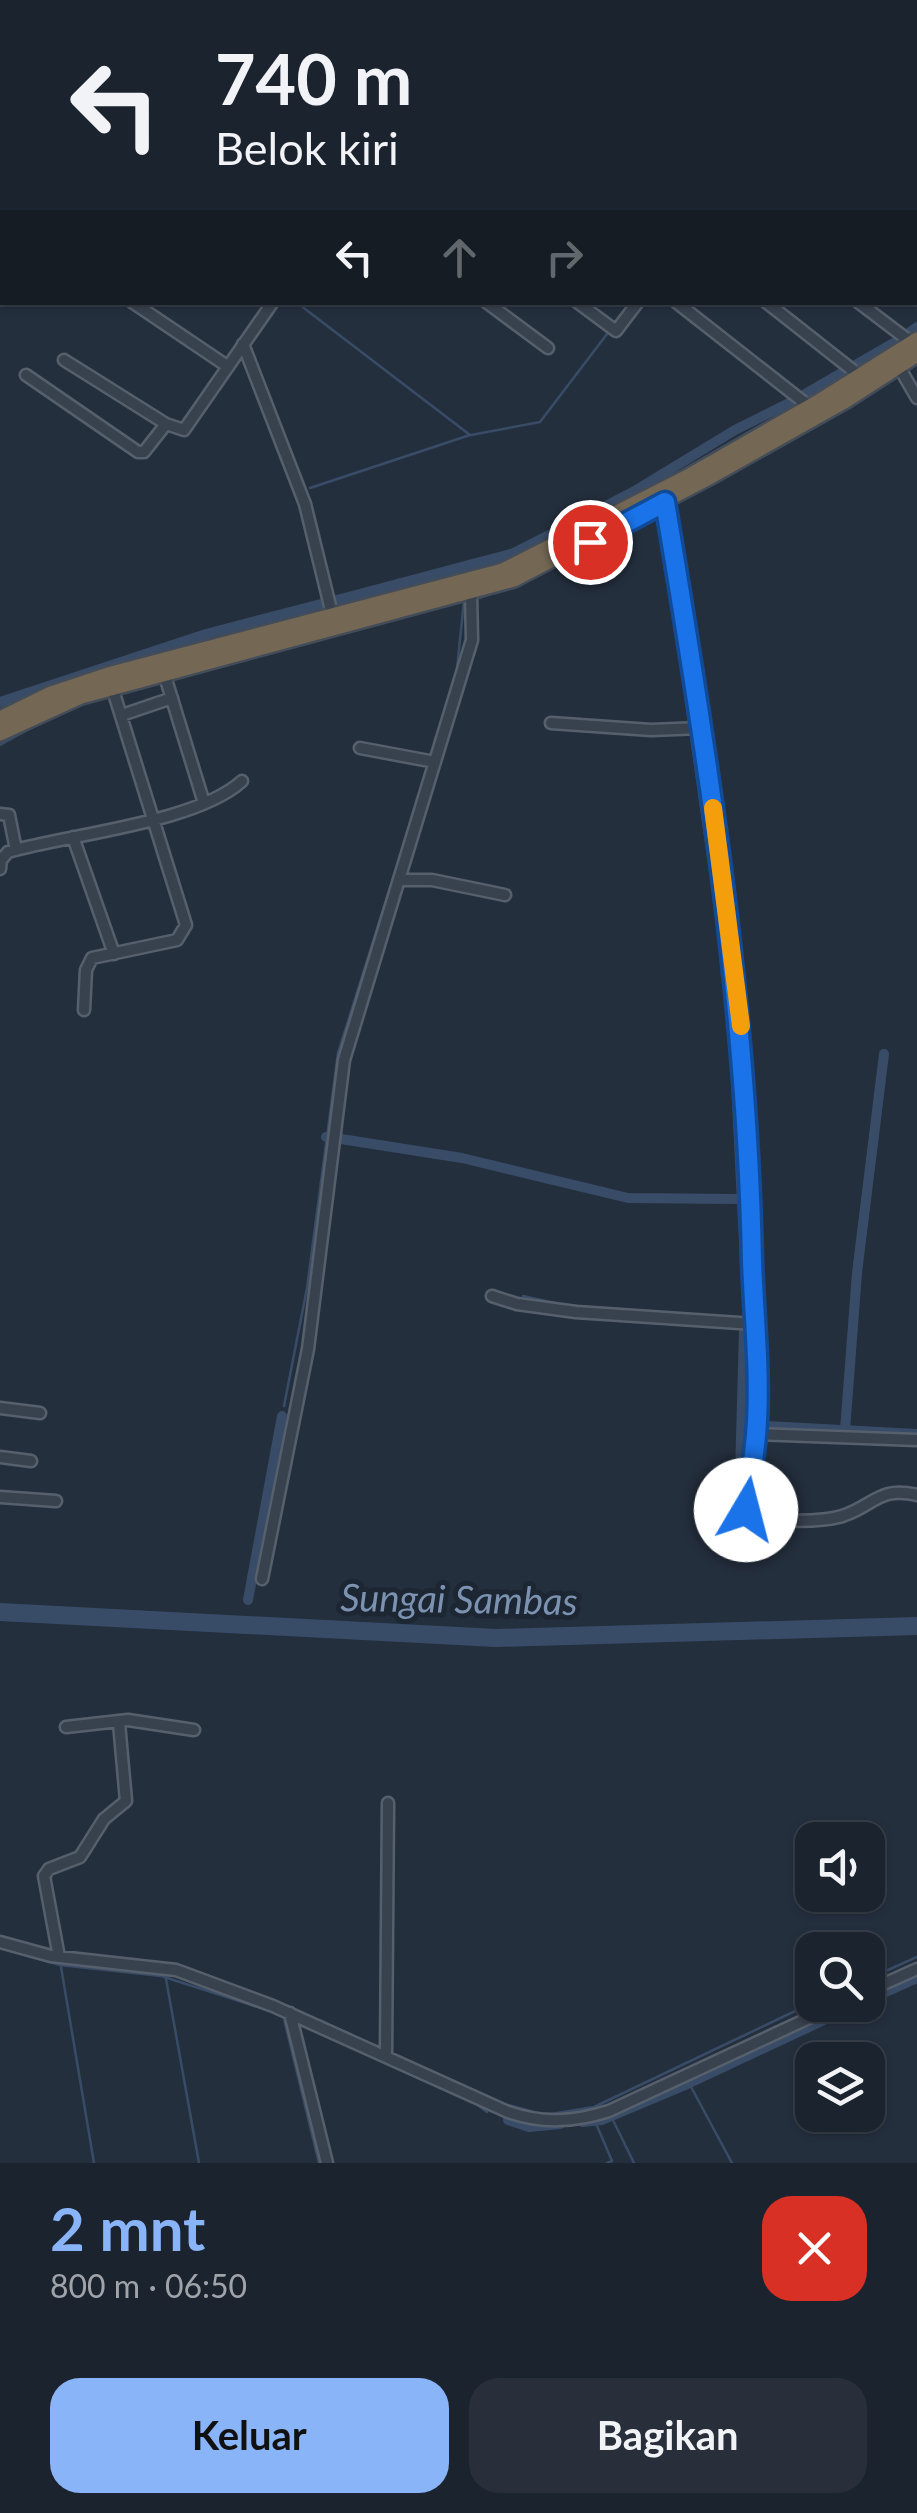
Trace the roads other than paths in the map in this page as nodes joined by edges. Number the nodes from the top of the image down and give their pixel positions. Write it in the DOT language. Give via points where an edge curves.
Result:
graph roads {
  1 [pos="136,305"];
  2 [pos="270,305"];
  3 [pos="490,305"];
  4 [pos="581,305"];
  5 [pos="636,305"];
  6 [pos="680,305"];
  7 [pos="770,305"];
  8 [pos="862,305"];
  9 [pos="243,344"];
  10 [pos="915,346"];
  11 [pos="548,348"];
  12 [pos="64,360"];
  13 [pos="227,366"];
  14 [pos="898,366"];
  15 [pos="26,375"];
  16 [pos="860,376"];
  17 [pos="917,398"];
  18 [pos="810,407"];
  19 [pos="166,424"];
  20 [pos="665,502"];
  21 [pos="613,523"];
  22 [pos="471,594"];
  23 [pos="332,614"];
  24 [pos="284,634"];
  25 [pos="164,672"];
  26 [pos="112,688"];
  27 [pos="172,698"];
  28 [pos="122,715"];
  29 [pos="0,720"];
  30 [pos="551,723"];
  31 [pos="700,728"];
  32 [pos="0,733"];
  33 [pos="360,748"];
  34 [pos="434,762"];
  35 [pos="242,781"];
  36 [pos="204,802"];
  37 [pos="0,814"];
  38 [pos="153,819"];
  39 [pos="73,837"];
  40 [pos="16,850"];
  41 [pos="0,869"];
  42 [pos="399,880"];
  43 [pos="505,895"];
  44 [pos="114,954"];
  45 [pos="84,1010"];
  46 [pos="492,1296"];
  47 [pos="754,1324"];
  48 [pos="0,1408"];
  49 [pos="40,1413"];
  50 [pos="756,1434"];
  51 [pos="917,1440"];
  52 [pos="0,1457"];
  53 [pos="31,1461"];
  54 [pos="917,1494"];
  55 [pos="0,1496"];
  56 [pos="56,1501"];
  57 [pos="262,1579"];
  58 [pos="119,1723"];
  59 [pos="66,1728"];
  60 [pos="194,1730"];
  61 [pos="388,1802"];
  62 [pos="0,1942"];
  63 [pos="59,1957"];
  64 [pos="917,1969"];
  65 [pos="885,1984"];
  66 [pos="290,2014"];
  67 [pos="801,2022"];
  68 [pos="386,2055"];
  69 [pos="328,2163"];
  1 -- 13 [label="street"];
  2 -- 9 [label="street"];
  3 -- 11 [label="street"];
  4 -- 5 [label="street" via="616,331"];
  6 -- 18 [label="street"];
  7 -- 16 [label="street"];
  8 -- 10 [label="street"];
  9 -- 13 [label="street"];
  9 -- 23 [label="street" via="306,504"];
  10 -- 14 [label="highway"];
  10 -- 16 [label="highway"];
  12 -- 19 [label="street"];
  13 -- 19 [label="street" via="184,430"];
  14 -- 17 [label="street"];
  14 -- 20 [label="highway"];
  15 -- 19 [label="street" via="138,452"];
  16 -- 18 [label="highway"];
  18 -- 21 [label="highway"];
  20 -- 21 [label="highway"];
  20 -- 31 [label="street"];
  21 -- 22 [label="highway" via="528,573"];
  21 -- 23 [label="highway" via="503,572"];
  22 -- 24 [label="highway"];
  22 -- 34 [label="street" via="472,640"];
  23 -- 24 [label="highway"];
  24 -- 25 [label="highway"];
  24 -- 29 [label="highway" via="84,682"];
  25 -- 26 [label="highway"];
  25 -- 27 [label="street"];
  26 -- 28 [label="street"];
  26 -- 32 [label="highway" via="48,708"];
  27 -- 28 [label="street"];
  27 -- 36 [label="street"];
  28 -- 38 [label="street"];
  30 -- 31 [label="street"];
  31 -- 47 [label="street" via="740,1022"];
  33 -- 34 [label="street"];
  34 -- 42 [label="street"];
  35 -- 36 [label="street"];
  36 -- 38 [label="street"];
  37 -- 40 [label="street" via="8,815"];
  38 -- 39 [label="street"];
  38 -- 44 [label="street" via="185,930 176,940"];
  39 -- 40 [label="street"];
  39 -- 44 [label="street"];
  40 -- 41 [label="street" via="4,855"];
  42 -- 43 [label="street"];
  42 -- 57 [label="street" via="344,1060 308,1349"];
  44 -- 45 [label="street" via="89,960"];
  46 -- 47 [label="street" via="576,1312"];
  47 -- 50 [label="street"];
  48 -- 49 [label="street"];
  50 -- 51 [label="street"];
  50 -- 54 [label="street" via="750,1514 833,1518 876,1496"];
  52 -- 53 [label="street"];
  55 -- 56 [label="street"];
  58 -- 59 [label="street"];
  58 -- 60 [label="street"];
  58 -- 63 [label="street" via="126,1801 104,1819 80,1856 44,1876"];
  61 -- 68 [label="street"];
  62 -- 63 [label="street"];
  63 -- 66 [label="street" via="158,1966"];
  64 -- 65 [label="street"];
  66 -- 68 [label="street"];
  66 -- 69 [label="street"];
  67 -- 68 [label="street" via="609,2111 574,2120 508,2112"];
}
